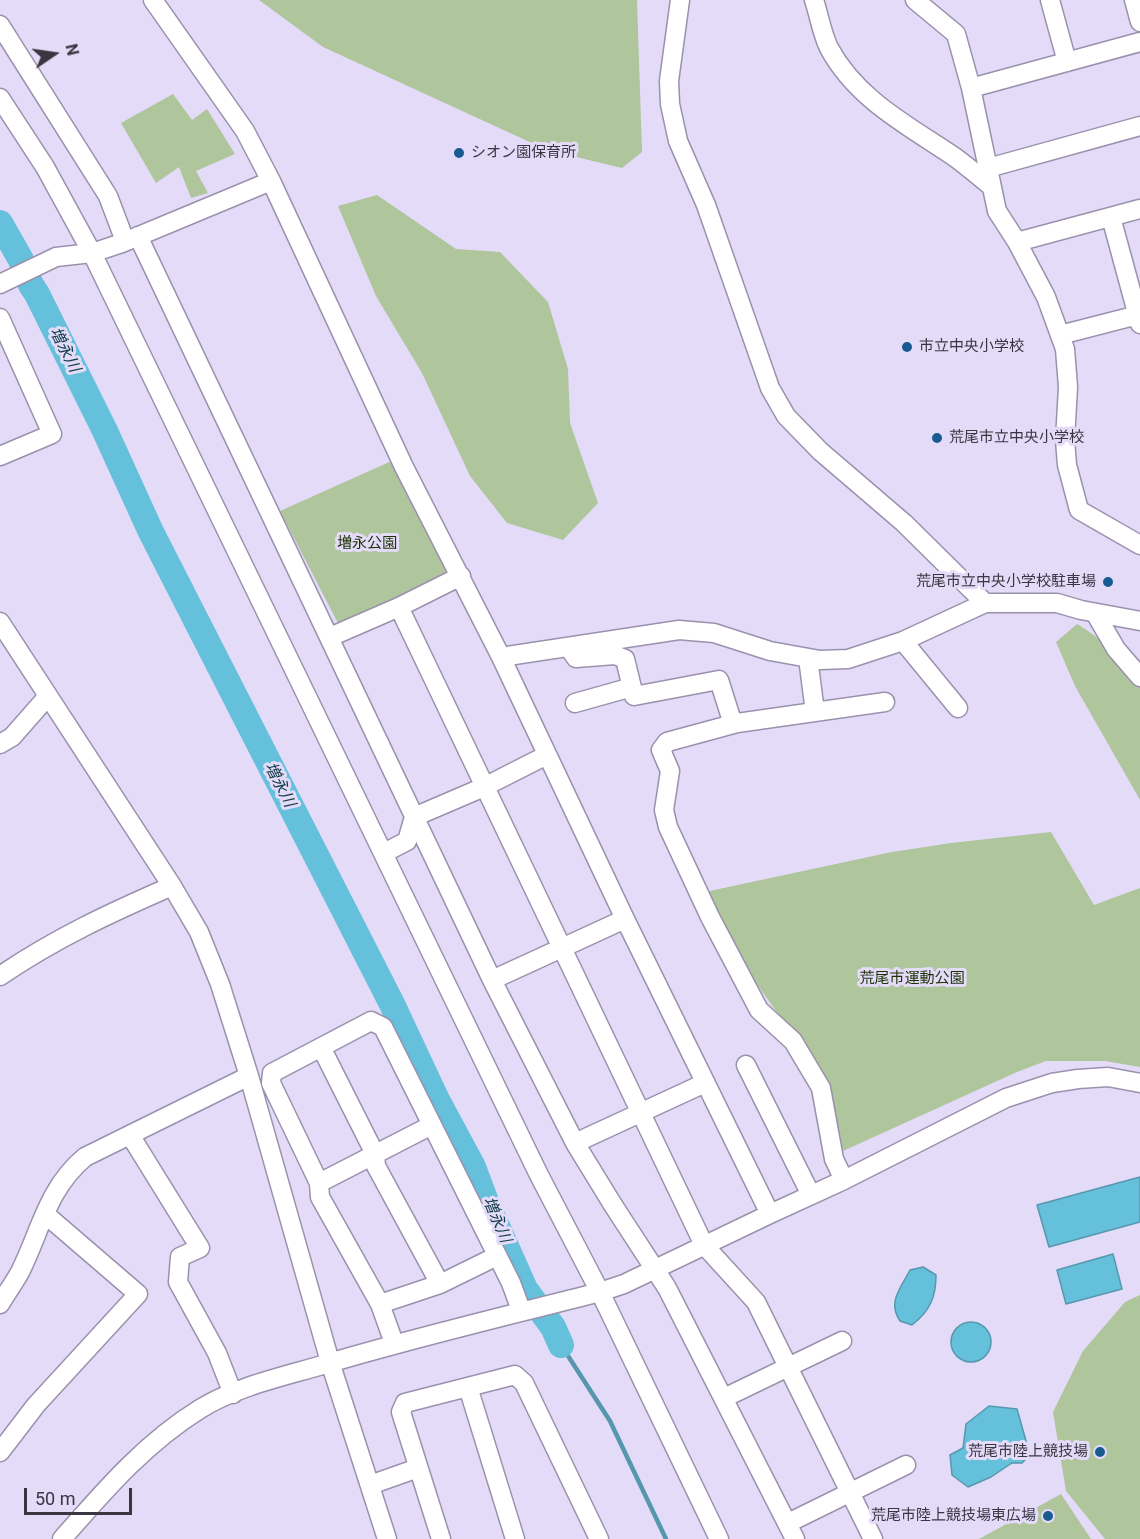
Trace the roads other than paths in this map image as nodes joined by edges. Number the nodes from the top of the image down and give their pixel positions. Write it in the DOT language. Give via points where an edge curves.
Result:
graph roads {
  1 [pos="153,0"];
  2 [pos="680,0"];
  3 [pos="814,0"];
  4 [pos="915,0"];
  5 [pos="1050,0"];
  6 [pos="1134,0"];
  7 [pos="1140,22"];
  8 [pos="0,25"];
  9 [pos="1140,42"];
  10 [pos="1067,62"];
  11 [pos="971,88"];
  12 [pos="0,98"];
  13 [pos="1140,126"];
  14 [pos="988,168"];
  15 [pos="271,181"];
  16 [pos="992,187"];
  17 [pos="1140,209"];
  18 [pos="1111,217"];
  19 [pos="131,239"];
  20 [pos="1017,242"];
  21 [pos="92,253"];
  22 [pos="4,282"];
  23 [pos="0,318"];
  24 [pos="1139,319"];
  25 [pos="1060,335"];
  26 [pos="0,456"];
  27 [pos="1140,544"];
  28 [pos="461,576"];
  29 [pos="985,603"];
  30 [pos="399,607"];
  31 [pos="1095,613"];
  32 [pos="1140,621"];
  33 [pos="0,622"];
  34 [pos="330,637"];
  35 [pos="903,641"];
  36 [pos="569,647"];
  37 [pos="501,657"];
  38 [pos="808,658"];
  39 [pos="1140,677"];
  40 [pos="632,687"];
  41 [pos="48,696"];
  42 [pos="885,702"];
  43 [pos="575,703"];
  44 [pos="958,708"];
  45 [pos="815,712"];
  46 [pos="733,724"];
  47 [pos="0,744"];
  48 [pos="547,755"];
  49 [pos="484,787"];
  50 [pos="414,817"];
  51 [pos="384,853"];
  52 [pos="172,886"];
  53 [pos="625,919"];
  54 [pos="561,947"];
  55 [pos="0,976"];
  56 [pos="492,981"];
  57 [pos="321,1047"];
  58 [pos="746,1065"];
  59 [pos="249,1077"];
  60 [pos="705,1083"];
  61 [pos="1140,1083"];
  62 [pos="639,1112"];
  63 [pos="432,1125"];
  64 [pos="130,1135"];
  65 [pos="575,1143"];
  66 [pos="375,1154"];
  67 [pos="844,1180"];
  68 [pos="319,1183"];
  69 [pos="811,1195"];
  70 [pos="770,1214"];
  71 [pos="45,1215"];
  72 [pos="704,1245"];
  73 [pos="497,1256"];
  74 [pos="654,1269"];
  75 [pos="440,1284"];
  76 [pos="600,1292"];
  77 [pos="0,1304"];
  78 [pos="380,1304"];
  79 [pos="521,1310"];
  80 [pos="843,1341"];
  81 [pos="394,1343"];
  82 [pos="330,1362"];
  83 [pos="788,1367"];
  84 [pos="468,1387"];
  85 [pos="233,1394"];
  86 [pos="724,1398"];
  87 [pos="0,1452"];
  88 [pos="906,1466"];
  89 [pos="418,1468"];
  90 [pos="370,1485"];
  91 [pos="849,1493"];
  92 [pos="792,1531"];
  93 [pos="62,1539"];
  94 [pos="387,1539"];
  95 [pos="441,1539"];
  96 [pos="514,1539"];
  97 [pos="599,1539"];
  98 [pos="719,1539"];
  99 [pos="873,1539"];
  1 -- 15 [label="street" via="244,131"];
  2 -- 29 [label="street" via="669,81 678,141 706,205 770,388 786,416 820,451 904,522"];
  3 -- 16 [label="street" via="828,46 862,92"];
  4 -- 11 [label="street" via="956,34"];
  5 -- 10 [label="street"];
  6 -- 7 [label="street"];
  8 -- 19 [label="street"];
  9 -- 10 [label="street"];
  10 -- 11 [label="street"];
  11 -- 14 [label="street"];
  12 -- 21 [label="street" via="45,167"];
  13 -- 14 [label="street"];
  14 -- 16 [label="street"];
  15 -- 19 [label="street"];
  15 -- 28 [label="street" via="404,467"];
  16 -- 20 [label="street" via="998,211"];
  17 -- 18 [label="street"];
  18 -- 20 [label="street"];
  18 -- 24 [label="street"];
  19 -- 21 [label="street"];
  19 -- 34 [label="street"];
  20 -- 25 [label="street" via="1046,297"];
  21 -- 22 [label="street" via="56,257"];
  21 -- 51 [label="street"];
  23 -- 26 [label="street" via="52,434"];
  24 -- 25 [label="street"];
  25 -- 27 [label="street" via="1068,387 1067,465 1080,510"];
  28 -- 30 [label="street"];
  28 -- 37 [label="street"];
  29 -- 31 [label="street" via="1057,603"];
  29 -- 35 [label="street"];
  30 -- 34 [label="street"];
  30 -- 49 [label="street"];
  31 -- 32 [label="street"];
  31 -- 39 [label="street" via="1116,649"];
  33 -- 41 [label="street"];
  34 -- 50 [label="street"];
  35 -- 38 [label="street" via="848,659"];
  35 -- 44 [label="street"];
  36 -- 37 [label="street"];
  36 -- 38 [label="street" via="679,630 714,633 770,651"];
  36 -- 40 [label="street" via="576,658 625,658"];
  37 -- 48 [label="street"];
  38 -- 45 [label="street"];
  40 -- 43 [label="street"];
  40 -- 46 [label="street" via="634,696 720,680"];
  41 -- 47 [label="street" via="12,737"];
  41 -- 52 [label="street"];
  42 -- 45 [label="street"];
  45 -- 46 [label="street"];
  46 -- 67 [label="street" via="667,742 661,750 670,771 664,810 710,917 759,1010 793,1041 821,1088 834,1159"];
  48 -- 49 [label="street"];
  48 -- 53 [label="street"];
  49 -- 50 [label="street"];
  49 -- 54 [label="street"];
  50 -- 51 [label="street" via="407,841"];
  50 -- 56 [label="street"];
  51 -- 76 [label="street" via="539,1175"];
  52 -- 55 [label="street" via="84,925"];
  52 -- 59 [label="street" via="199,933 220,984"];
  53 -- 54 [label="street"];
  53 -- 60 [label="street"];
  54 -- 56 [label="street"];
  54 -- 62 [label="street"];
  56 -- 65 [label="street"];
  57 -- 63 [label="street" via="371,1021 383,1027"];
  57 -- 66 [label="street"];
  57 -- 68 [label="street" via="272,1073 271,1083"];
  58 -- 69 [label="street"];
  59 -- 64 [label="street"];
  59 -- 82 [label="street"];
  60 -- 62 [label="street"];
  60 -- 70 [label="street"];
  61 -- 67 [label="street" via="1107,1077 1078,1079 1006,1098"];
  62 -- 65 [label="street"];
  62 -- 72 [label="street"];
  63 -- 66 [label="street"];
  63 -- 73 [label="street"];
  64 -- 71 [label="street" via="85,1157 72,1168 58,1186"];
  64 -- 85 [label="street" via="200,1248 180,1257 178,1282 217,1353"];
  65 -- 74 [label="street"];
  66 -- 68 [label="street"];
  66 -- 75 [label="street" via="376,1166"];
  67 -- 69 [label="street"];
  68 -- 78 [label="street" via="320,1197"];
  69 -- 70 [label="street"];
  70 -- 72 [label="street"];
  71 -- 77 [label="street"];
  71 -- 87 [label="street" via="138,1294 36,1405"];
  72 -- 74 [label="street"];
  72 -- 83 [label="street" via="756,1302"];
  73 -- 75 [label="street"];
  73 -- 79 [label="street"];
  74 -- 76 [label="street"];
  74 -- 86 [label="street"];
  75 -- 78 [label="street"];
  76 -- 79 [label="street"];
  76 -- 98 [label="street"];
  78 -- 81 [label="street"];
  79 -- 81 [label="street"];
  80 -- 83 [label="street"];
  81 -- 82 [label="street"];
  82 -- 85 [label="street"];
  82 -- 90 [label="street"];
  83 -- 86 [label="street"];
  83 -- 91 [label="street"];
  84 -- 89 [label="street" via="405,1403 401,1412"];
  84 -- 96 [label="street"];
  84 -- 97 [label="street" via="515,1375 524,1383"];
  85 -- 93 [label="street" via="202,1407 160,1436 107,1487"];
  86 -- 92 [label="street"];
  88 -- 91 [label="street"];
  89 -- 90 [label="street"];
  89 -- 95 [label="street"];
  90 -- 94 [label="street"];
  91 -- 92 [label="street"];
  91 -- 99 [label="street"];
}
